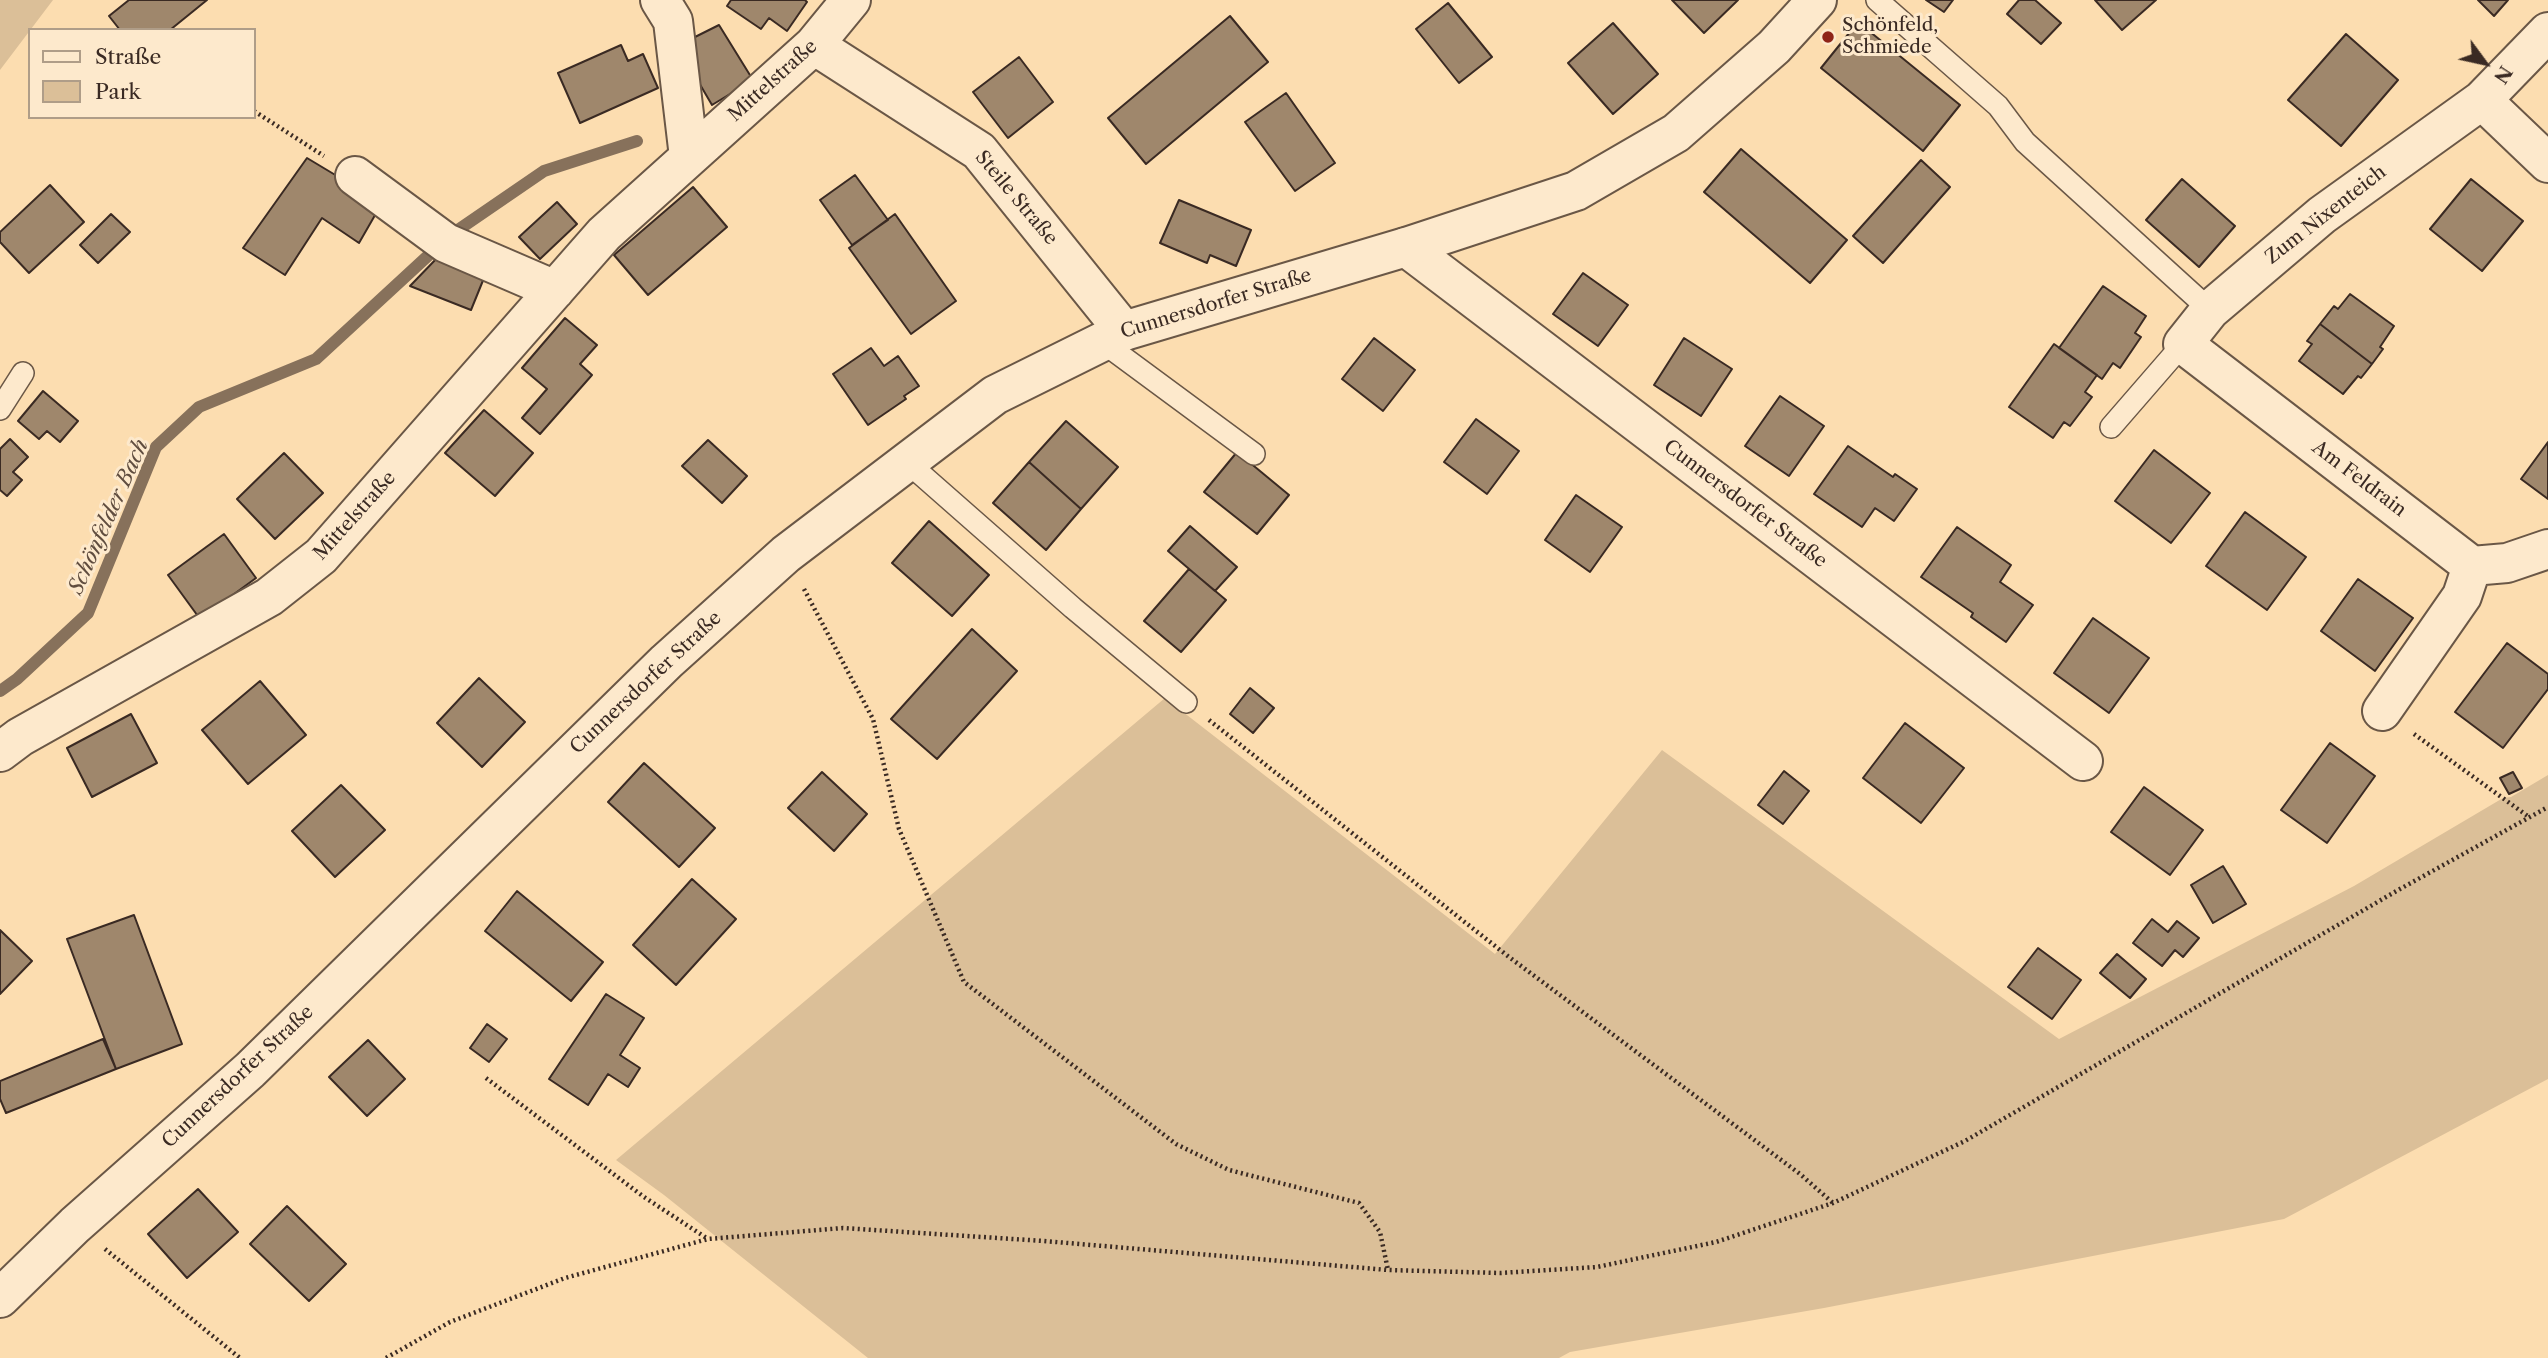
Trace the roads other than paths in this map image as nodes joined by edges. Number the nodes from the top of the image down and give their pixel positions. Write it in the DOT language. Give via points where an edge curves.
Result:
graph roads {
  1 [pos="660,0"];
  2 [pos="851,0"];
  3 [pos="1817,0"];
  4 [pos="1877,0"];
  5 [pos="2548,32"];
  6 [pos="814,45"];
  7 [pos="2482,100"];
  8 [pos="689,157"];
  9 [pos="2548,163"];
  10 [pos="355,176"];
  11 [pos="1406,247"];
  12 [pos="555,290"];
  13 [pos="2210,310"];
  14 [pos="1112,336"];
  15 [pos="2183,344"];
  16 [pos="23,373"];
  17 [pos="0,409"];
  18 [pos="2111,427"];
  19 [pos="1254,453"];
  20 [pos="907,463"];
  21 [pos="2548,549"];
  22 [pos="2472,566"];
  23 [pos="1186,702"];
  24 [pos="2382,710"];
  25 [pos="0,752"];
  26 [pos="2083,761"];
  27 [pos="0,1298"];
  1 -- 8 [label="street" via="673,21"];
  2 -- 6 [label="street, Mittelstraße"];
  3 -- 11 [label="street, Cunnersdorfer Straße" via="1774,47 1676,133 1576,191"];
  4 -- 13 [label="lane" via="1998,106 2025,142"];
  5 -- 7 [label="street, Zum Nixenteich"];
  6 -- 8 [label="street, Mittelstraße"];
  6 -- 14 [label="street, Steile Straße" via="979,150"];
  7 -- 9 [label="street"];
  7 -- 13 [label="street, Zum Nixenteich" via="2322,215"];
  8 -- 12 [label="street, Mittelstraße" via="604,234"];
  10 -- 12 [label="street" via="446,243"];
  11 -- 14 [label="street, Cunnersdorfer Straße"];
  11 -- 26 [label="street, Cunnersdorfer Straße"];
  12 -- 25 [label="street, Mittelstraße" via="321,556 269,597"];
  13 -- 15 [label="street, Zum Nixenteich"];
  14 -- 19 [label="lane"];
  14 -- 20 [label="street, Cunnersdorfer Straße" via="995,395"];
  15 -- 18 [label="lane"];
  15 -- 22 [label="street, Am Feldrain"];
  16 -- 17 [label="lane"];
  20 -- 23 [label="lane"];
  20 -- 27 [label="street, Cunnersdorfer Straße" via="786,554 666,662 250,1070"];
  21 -- 22 [label="street" via="2507,563"];
  22 -- 24 [label="street" via="2462,596"];
}
